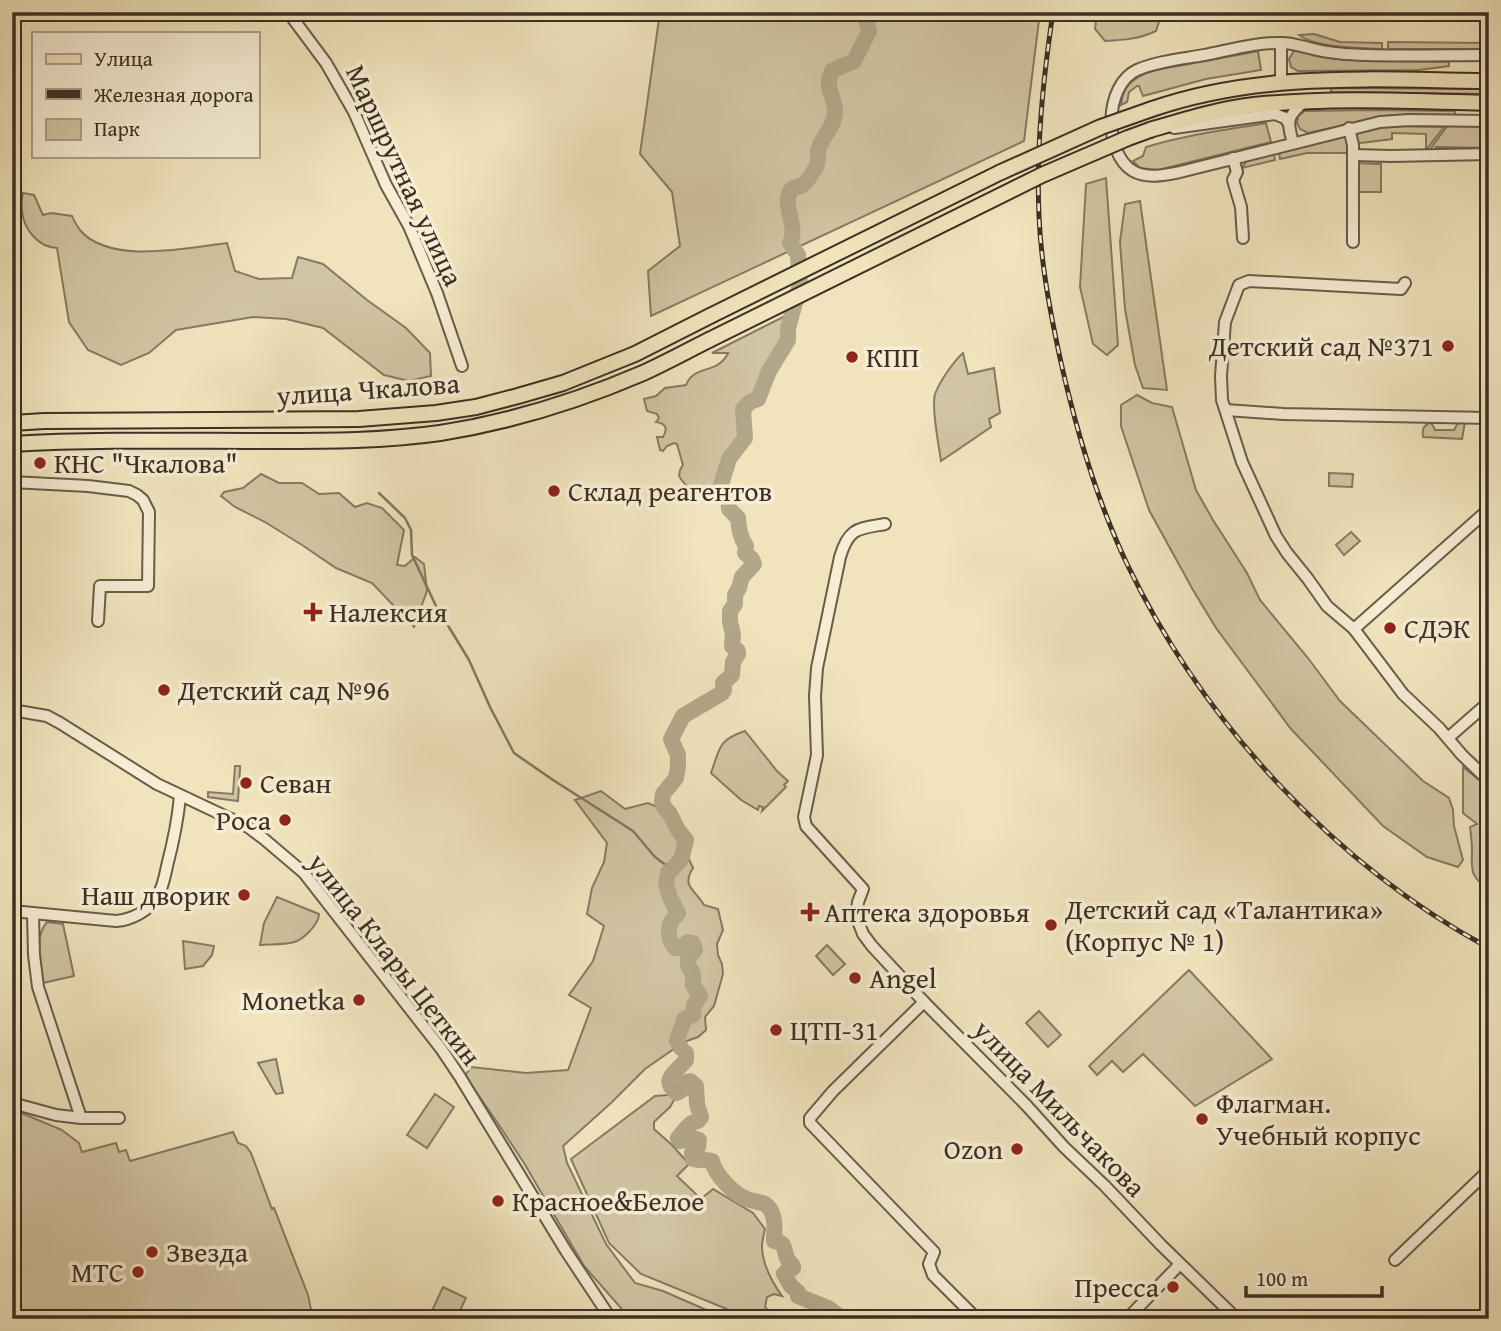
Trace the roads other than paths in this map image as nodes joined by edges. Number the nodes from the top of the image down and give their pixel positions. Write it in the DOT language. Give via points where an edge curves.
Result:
graph roads {
  1 [pos="288,12"];
  2 [pos="1281,43"];
  3 [pos="1489,55"];
  4 [pos="1281,81"];
  5 [pos="1489,81"];
  6 [pos="1304,102"];
  7 [pos="1489,103"];
  8 [pos="1489,121"];
  9 [pos="1289,124"];
  10 [pos="1349,128"];
  11 [pos="1150,131"];
  12 [pos="1293,143"];
  13 [pos="1489,154"];
  14 [pos="1353,155"];
  15 [pos="1233,158"];
  16 [pos="1242,238"];
  17 [pos="1353,242"];
  18 [pos="1405,283"];
  19 [pos="462,366"];
  20 [pos="1226,410"];
  21 [pos="1489,418"];
  22 [pos="12,423"];
  23 [pos="12,444"];
  24 [pos="12,482"];
  25 [pos="1489,509"];
  26 [pos="885,524"];
  27 [pos="98,621"];
  28 [pos="1354,629"];
  29 [pos="1489,702"];
  30 [pos="12,710"];
  31 [pos="1448,738"];
  32 [pos="1489,780"];
  33 [pos="180,796"];
  34 [pos="12,911"];
  35 [pos="33,914"];
  36 [pos="924,1002"];
  37 [pos="12,1103"];
  38 [pos="81,1118"];
  39 [pos="119,1118"];
  40 [pos="1489,1170"];
  41 [pos="1395,1260"];
  42 [pos="1181,1264"];
  43 [pos="611,1319"];
  44 [pos="977,1319"];
  45 [pos="1127,1319"];
  46 [pos="1237,1319"];
  1 -- 19 [label="street, Маршрутная улица" via="336,78 358,120 409,226"];
  2 -- 3 [label="street" via="1345,54"];
  2 -- 4 [label="street"];
  2 -- 15 [label="street" via="1147,66 1131,74 1116,92 1114,138 1120,157 1134,171 1162,175"];
  4 -- 5 [label="main road, улица Чкалова"];
  4 -- 22 [label="main road, улица Чкалова, bridge" via="1204,93 1101,127 635,354 563,383 497,401 436,413 359,419"];
  6 -- 7 [label="main road, улица Чкалова"];
  6 -- 9 [label="street" via="1291,114"];
  6 -- 11 [label="main road, улица Чкалова" via="1252,106"];
  8 -- 10 [label="street" via="1409,120"];
  9 -- 11 [label="street" via="1283,116 1271,114"];
  9 -- 12 [label="street"];
  10 -- 12 [label="street"];
  10 -- 14 [label="street"];
  11 -- 23 [label="main road, улица Чкалова, bridge" via="1042,175 645,372 524,415 438,433 360,441"];
  12 -- 15 [label="street"];
  13 -- 14 [label="street"];
  14 -- 17 [label="street"];
  15 -- 16 [label="street"];
  18 -- 20 [label="street" via="1401,289 1249,281 1239,285 1226,322 1222,376"];
  20 -- 21 [label="street"];
  20 -- 28 [label="street" via="1242,462 1276,536 1327,606"];
  24 -- 27 [label="street" via="129,491 147,506 148,586 100,586"];
  25 -- 28 [label="street"];
  26 -- 36 [label="street, улица Мильчакова" via="853,532 840,557 816,674 817,755 804,817 806,826 863,889 856,908 863,934"];
  28 -- 31 [label="street" via="1403,694"];
  29 -- 31 [label="street"];
  30 -- 33 [label="street, улица Клары Цеткин" via="47,716"];
  31 -- 32 [label="street"];
  33 -- 35 [label="street" via="163,881 148,908 116,921"];
  33 -- 43 [label="street, улица Клары Цеткин" via="248,827 304,873 442,1050"];
  34 -- 35 [label="street"];
  35 -- 38 [label="street" via="38,987"];
  36 -- 42 [label="street, улица Мильчакова"];
  36 -- 44 [label="street" via="834,1091 810,1123 934,1252 929,1264 933,1275"];
  37 -- 38 [label="street"];
  38 -- 39 [label="street"];
  40 -- 41 [label="street"];
  42 -- 45 [label="street"];
  42 -- 46 [label="street, улица Мильчакова"];
}
